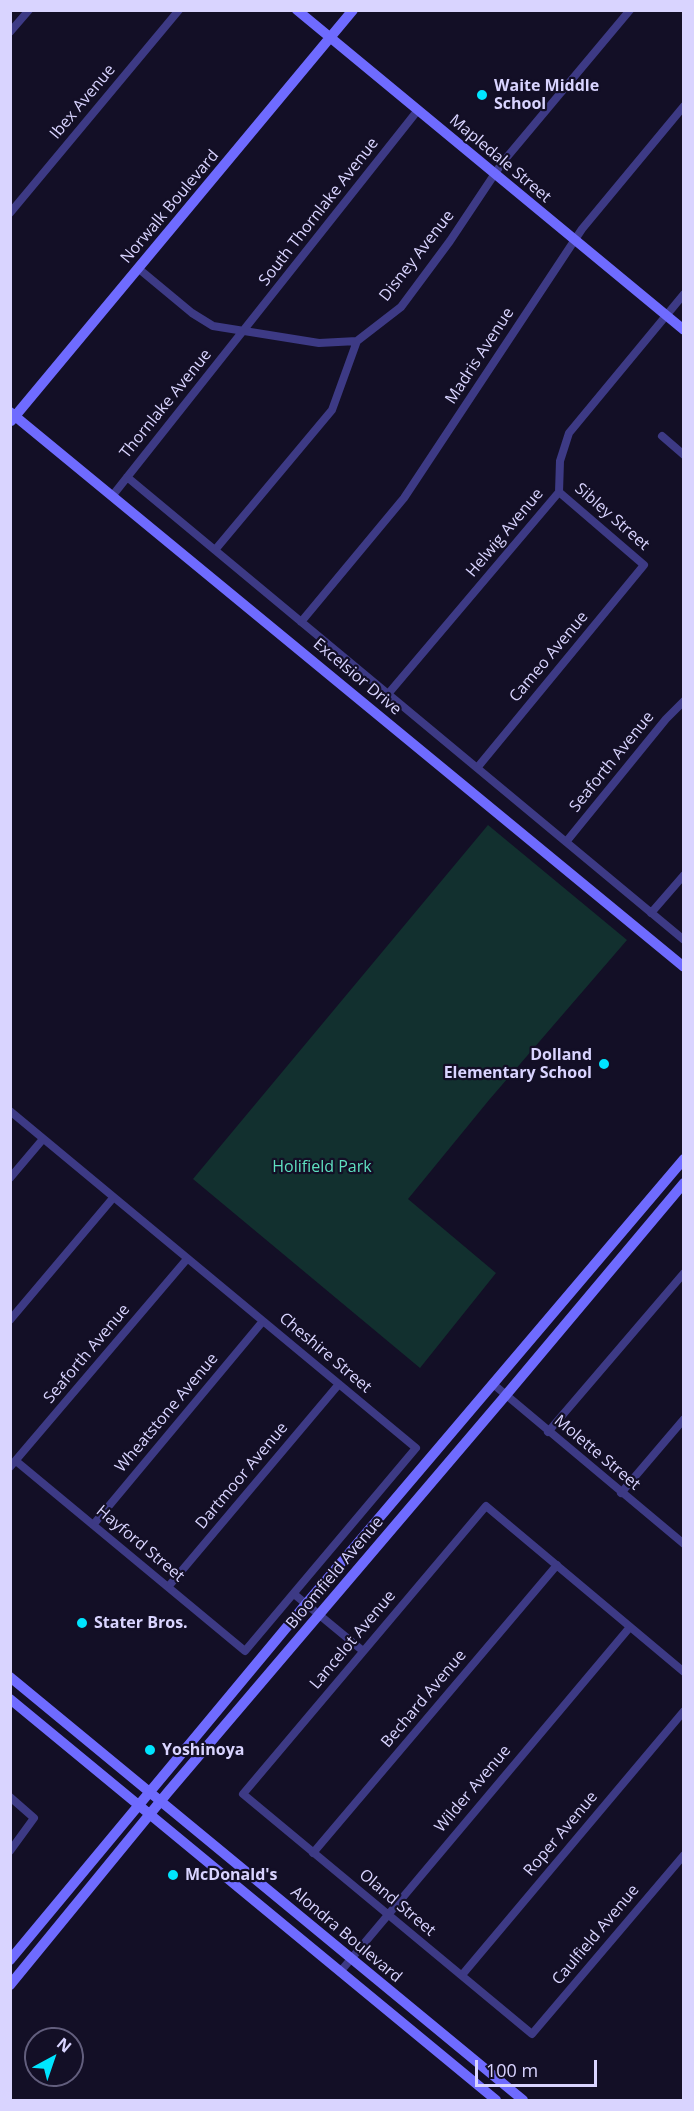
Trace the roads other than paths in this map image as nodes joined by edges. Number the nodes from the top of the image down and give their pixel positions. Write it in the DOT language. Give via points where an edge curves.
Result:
graph roads {
  1 [pos="28,10"];
  2 [pos="179,10"];
  3 [pos="297,10"];
  4 [pos="352,10"];
  5 [pos="630,10"];
  6 [pos="10,32"];
  7 [pos="330,38"];
  8 [pos="684,106"];
  9 [pos="418,110"];
  10 [pos="494,174"];
  11 [pos="10,213"];
  12 [pos="574,240"];
  13 [pos="139,269"];
  14 [pos="684,294"];
  15 [pos="666,316"];
  16 [pos="684,330"];
  17 [pos="243,332"];
  18 [pos="357,341"];
  19 [pos="12,416"];
  20 [pos="662,436"];
  21 [pos="684,454"];
  22 [pos="128,477"];
  23 [pos="560,492"];
  24 [pos="113,495"];
  25 [pos="215,550"];
  26 [pos="644,565"];
  27 [pos="301,622"];
  28 [pos="388,694"];
  29 [pos="684,701"];
  30 [pos="477,768"];
  31 [pos="566,842"];
  32 [pos="684,874"];
  33 [pos="651,913"];
  34 [pos="684,940"];
  35 [pos="684,967"];
  36 [pos="10,1112"];
  37 [pos="43,1139"];
  38 [pos="684,1159"];
  39 [pos="10,1178"];
  40 [pos="684,1183"];
  41 [pos="113,1198"];
  42 [pos="187,1259"];
  43 [pos="684,1273"];
  44 [pos="10,1320"];
  45 [pos="263,1322"];
  46 [pos="339,1384"];
  47 [pos="493,1384"];
  48 [pos="506,1395"];
  49 [pos="684,1419"];
  50 [pos="548,1432"];
  51 [pos="13,1464"];
  52 [pos="621,1493"];
  53 [pos="93,1524"];
  54 [pos="684,1544"];
  55 [pos="557,1565"];
  56 [pos="168,1587"];
  57 [pos="294,1593"];
  58 [pos="306,1604"];
  59 [pos="319,1615"];
  60 [pos="630,1627"];
  61 [pos="245,1651"];
  62 [pos="363,1651"];
  63 [pos="684,1672"];
  64 [pos="10,1677"];
  65 [pos="10,1699"];
  66 [pos="39,1701"];
  67 [pos="223,1704"];
  68 [pos="684,1711"];
  69 [pos="29,1714"];
  70 [pos="235,1714"];
  71 [pos="148,1792"];
  72 [pos="243,1794"];
  73 [pos="10,1797"];
  74 [pos="160,1802"];
  75 [pos="138,1804"];
  76 [pos="150,1814"];
  77 [pos="10,1851"];
  78 [pos="313,1853"];
  79 [pos="684,1855"];
  80 [pos="388,1914"];
  81 [pos="351,1959"];
  82 [pos="10,1960"];
  83 [pos="340,1972"];
  84 [pos="462,1975"];
  85 [pos="10,1984"];
  86 [pos="532,2034"];
  87 [pos="496,2100"];
  88 [pos="523,2100"];
  1 -- 6 [label="street"];
  2 -- 11 [label="street, Ibex Avenue"];
  3 -- 7 [label="main road, Mapledale Street"];
  4 -- 7 [label="main road, Norwalk Boulevard"];
  5 -- 10 [label="street, Disney Avenue"];
  7 -- 9 [label="main road, Mapledale Street"];
  7 -- 13 [label="main road, Norwalk Boulevard"];
  8 -- 12 [label="street, Madris Avenue"];
  9 -- 10 [label="main road, Mapledale Street"];
  9 -- 17 [label="street, South Thornlake Avenue"];
  10 -- 12 [label="main road, Mapledale Street"];
  10 -- 18 [label="street, Disney Avenue" via="401,307"];
  12 -- 15 [label="main road, Mapledale Street"];
  12 -- 27 [label="street, Madris Avenue" via="404,498"];
  13 -- 17 [label="street" via="213,326"];
  13 -- 19 [label="main road, Norwalk Boulevard"];
  14 -- 15 [label="street, Helwig Avenue"];
  15 -- 16 [label="main road, Mapledale Street"];
  15 -- 23 [label="street, Helwig Avenue" via="569,434 560,461"];
  17 -- 18 [label="street" via="319,343"];
  17 -- 22 [label="street, Thornlake Avenue"];
  18 -- 25 [label="street" via="332,410"];
  19 -- 24 [label="main road, Excelsior Drive"];
  20 -- 21 [label="street"];
  22 -- 24 [label="street, Thornlake Avenue"];
  22 -- 25 [label="street, Excelsior Drive"];
  23 -- 26 [label="street, Sibley Street"];
  23 -- 28 [label="street, Helwig Avenue"];
  24 -- 35 [label="main road, Excelsior Drive"];
  25 -- 27 [label="street, Excelsior Drive"];
  26 -- 30 [label="street, Cameo Avenue"];
  27 -- 28 [label="street, Excelsior Drive"];
  28 -- 30 [label="street, Excelsior Drive"];
  29 -- 31 [label="street, Seaforth Avenue"];
  30 -- 31 [label="street, Excelsior Drive"];
  31 -- 33 [label="street, Excelsior Drive"];
  32 -- 33 [label="street"];
  33 -- 34 [label="street, Excelsior Drive"];
  36 -- 37 [label="street, Cheshire Street"];
  37 -- 39 [label="street"];
  37 -- 41 [label="street, Cheshire Street"];
  38 -- 47 [label="main road, Bloomfield Avenue"];
  40 -- 48 [label="main road, Bloomfield Avenue"];
  41 -- 42 [label="street, Cheshire Street"];
  41 -- 44 [label="street"];
  42 -- 45 [label="street, Cheshire Street"];
  42 -- 51 [label="street, Seaforth Avenue"];
  43 -- 50 [label="street"];
  45 -- 46 [label="street, Cheshire Street"];
  45 -- 53 [label="street, Wheatstone Avenue"];
  46 -- 56 [label="street, Dartmoor Avenue"];
  46 -- 57 [label="street, Cheshire Street" via="416,1448"];
  47 -- 48 [label="street, Molette Street"];
  47 -- 58 [label="main road, Bloomfield Avenue"];
  48 -- 50 [label="street, Molette Street"];
  48 -- 59 [label="main road, Bloomfield Avenue"];
  49 -- 52 [label="street"];
  50 -- 52 [label="street, Molette Street"];
  51 -- 53 [label="street, Hayford Street"];
  52 -- 54 [label="street, Molette Street"];
  53 -- 56 [label="street, Hayford Street"];
  55 -- 60 [label="street"];
  55 -- 62 [label="street, Lancelot Avenue" via="486,1506"];
  55 -- 78 [label="street, Bechard Avenue"];
  56 -- 61 [label="street, Hayford Street"];
  57 -- 58 [label="street"];
  57 -- 61 [label="street, Cheshire Street"];
  58 -- 59 [label="street"];
  58 -- 67 [label="main road, Bloomfield Avenue"];
  59 -- 62 [label="street"];
  59 -- 70 [label="main road, Bloomfield Avenue"];
  60 -- 63 [label="street"];
  60 -- 80 [label="street, Wilder Avenue"];
  62 -- 72 [label="street, Lancelot Avenue"];
  64 -- 66 [label="main road, Alondra Boulevard"];
  65 -- 69 [label="main road, Alondra Boulevard"];
  66 -- 69 [label="main road"];
  66 -- 71 [label="main road, Alondra Boulevard"];
  67 -- 70 [label="main road"];
  67 -- 71 [label="main road, Bloomfield Avenue"];
  68 -- 84 [label="street, Roper Avenue"];
  69 -- 75 [label="main road, Alondra Boulevard"];
  70 -- 74 [label="main road, Bloomfield Avenue"];
  71 -- 74 [label="main road, Alondra Boulevard"];
  71 -- 75 [label="main road, Bloomfield Avenue"];
  72 -- 78 [label="street, Oland Street"];
  73 -- 77 [label="street" via="34,1818"];
  74 -- 76 [label="main road, Bloomfield Avenue"];
  74 -- 81 [label="main road, Alondra Boulevard"];
  75 -- 76 [label="main road, Alondra Boulevard"];
  75 -- 82 [label="main road, Bloomfield Avenue"];
  76 -- 83 [label="main road, Alondra Boulevard"];
  76 -- 85 [label="main road, Bloomfield Avenue"];
  78 -- 80 [label="street, Oland Street"];
  79 -- 86 [label="street, Caulfield Avenue"];
  80 -- 81 [label="street, Wilder Avenue"];
  80 -- 84 [label="street, Oland Street"];
  81 -- 83 [label="street, Wilder Avenue"];
  81 -- 88 [label="main road, Alondra Boulevard"];
  83 -- 87 [label="main road, Alondra Boulevard"];
  84 -- 86 [label="street, Oland Street"];
}
